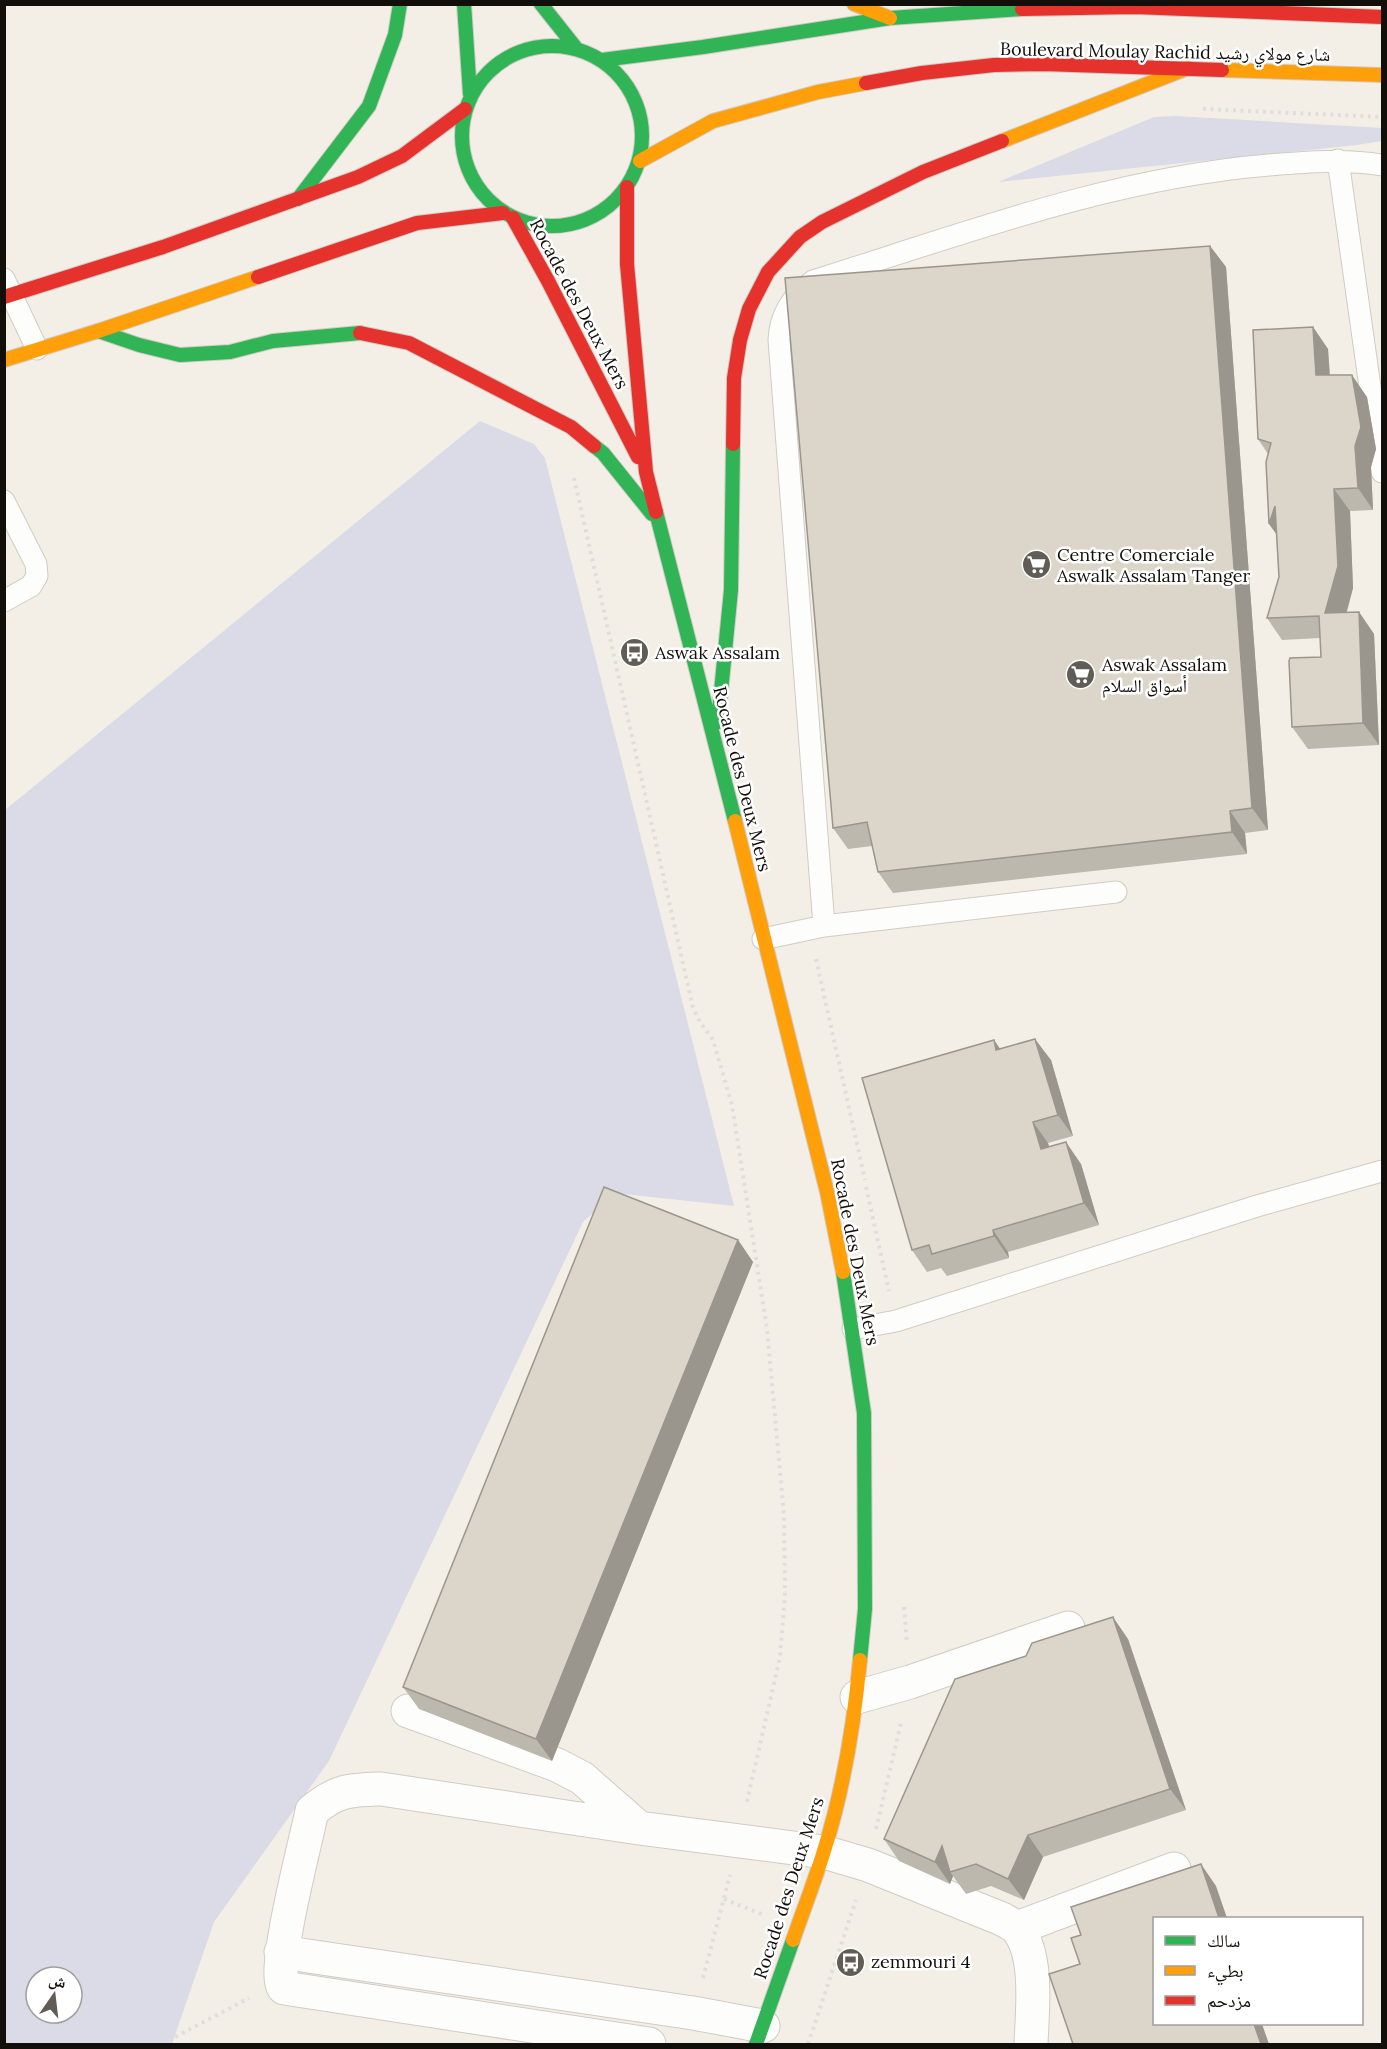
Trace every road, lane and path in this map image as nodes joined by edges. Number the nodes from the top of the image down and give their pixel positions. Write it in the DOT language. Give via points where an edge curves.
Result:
graph roads {
  1 [pos="400,4"];
  2 [pos="464,4"];
  3 [pos="541,4"];
  4 [pos="854,4"];
  5 [pos="966,8"];
  6 [pos="1383,17"];
  7 [pos="890,18"];
  8 [pos="576,48"];
  9 [pos="602,60"];
  10 [pos="1188,68"];
  11 [pos="1383,75"];
  12 [pos="470,94"];
  13 [pos="465,109"];
  14 [pos="1338,160"];
  15 [pos="640,161"];
  16 [pos="1383,165"];
  17 [pos="627,187"];
  18 [pos="298,199"];
  19 [pos="508,216"];
  20 [pos="7,290"];
  21 [pos="98,331"];
  22 [pos="37,350"];
  23 [pos="4,360"];
  24 [pos="573,472"];
  25 [pos="646,472"];
  26 [pos="1383,472"];
  27 [pos="4,501"];
  28 [pos="658,523"];
  29 [pos="4,601"];
  30 [pos="716,745"];
  31 [pos="1116,892"];
  32 [pos="824,926"];
  33 [pos="763,939"];
  34 [pos="1383,1171"];
  35 [pos="853,1329"];
  36 [pos="1068,1628"];
  37 [pos="857,1697"];
  38 [pos="408,1711"];
  39 [pos="639,1828"];
  40 [pos="739,1840"];
  41 [pos="824,1852"];
  42 [pos="1174,1869"];
  43 [pos="1017,1928"];
  44 [pos="281,1967"];
  45 [pos="693,2013"];
  46 [pos="760,2035"];
  47 [pos="162,2044"];
  48 [pos="649,2044"];
  49 [pos="1031,2044"];
  1 -- 18 [label="main road" via="395,35 369,106"];
  2 -- 12 [label="main road, Rocade des Deux Mers"];
  3 -- 8 [label="main road, Rocade des Deux Mers"];
  4 -- 7 [label="main road"];
  5 -- 6 [label="main road" via="1136,7"];
  5 -- 7 [label="main road"];
  7 -- 9 [label="main road"];
  8 -- 9 [label="main road, Rocade des Deux Mers"];
  8 -- 12 [label="main road, Rocade des Deux Mers" via="545,45 515,52 489,69"];
  9 -- 15 [label="main road, Rocade des Deux Mers" via="624,79 638,105 643,133"];
  10 -- 11 [label="main road, Boulevard Moulay Rachid شارع مولاي رشيد"];
  10 -- 15 [label="main road, Boulevard Moulay Rachid شارع مولاي رشيد" via="1013,65 922,73 818,92 713,121"];
  10 -- 30 [label="main road" via="923,172 822,222 800,237 768,272 749,309 734,378 730,590"];
  12 -- 13 [label="main road, Rocade des Deux Mers"];
  13 -- 18 [label="main road" via="402,156"];
  13 -- 19 [label="main road, Rocade des Deux Mers" via="461,124 463,155 474,183"];
  14 -- 16 [label="lane"];
  14 -- 26 [label="lane"];
  14 -- 32 [label="lane" via="1228,169 1086,196 813,281 794,297 780,327 779,340"];
  15 -- 17 [label="main road, Rocade des Deux Mers"];
  17 -- 19 [label="main road, Rocade des Deux Mers" via="607,208 582,222 553,227"];
  17 -- 25 [label="main road, Rocade des Deux Mers" via="627,264"];
  18 -- 20 [label="main road" via="163,247"];
  19 -- 21 [label="main road" via="417,222"];
  19 -- 25 [label="main road, Rocade des Deux Mers" via="548,281"];
  20 -- 22 [label="lane"];
  21 -- 22 [label="main road"];
  21 -- 28 [label="main road" via="180,356 358,333 409,343 572,427 603,453"];
  22 -- 23 [label="main road"];
  24 -- 40 [label="path" via="693,1008 713,1040 732,1105 767,1329 784,1515 785,1597 780,1657"];
  25 -- 28 [label="main road, Rocade des Deux Mers"];
  27 -- 29 [label="lane" via="36,564 37,576 31,586"];
  28 -- 30 [label="main road, Rocade des Deux Mers"];
  30 -- 33 [label="main road, Rocade des Deux Mers"];
  31 -- 32 [label="lane"];
  32 -- 33 [label="lane"];
  33 -- 35 [label="main road, Rocade des Deux Mers" via="827,1192"];
  34 -- 35 [label="lane" via="1257,1206 896,1321"];
  35 -- 37 [label="main road, Rocade des Deux Mers" via="864,1413 866,1521 865,1609"];
  36 -- 37 [label="street"];
  37 -- 41 [label="main road, Rocade des Deux Mers"];
  38 -- 39 [label="street" via="557,1765 582,1778"];
  39 -- 40 [label="street"];
  39 -- 44 [label="street" via="381,1790 330,1796 312,1811"];
  40 -- 41 [label="street"];
  40 -- 45 [label="path"];
  41 -- 43 [label="street" via="868,1865"];
  41 -- 46 [label="main road, Rocade des Deux Mers"];
  42 -- 43 [label="street"];
  43 -- 49 [label="street" via="1026,1945 1034,1984"];
  44 -- 45 [label="street"];
  44 -- 47 [label="path"];
  44 -- 48 [label="street" via="281,1986 286,1990"];
  45 -- 46 [label="street"];
}
